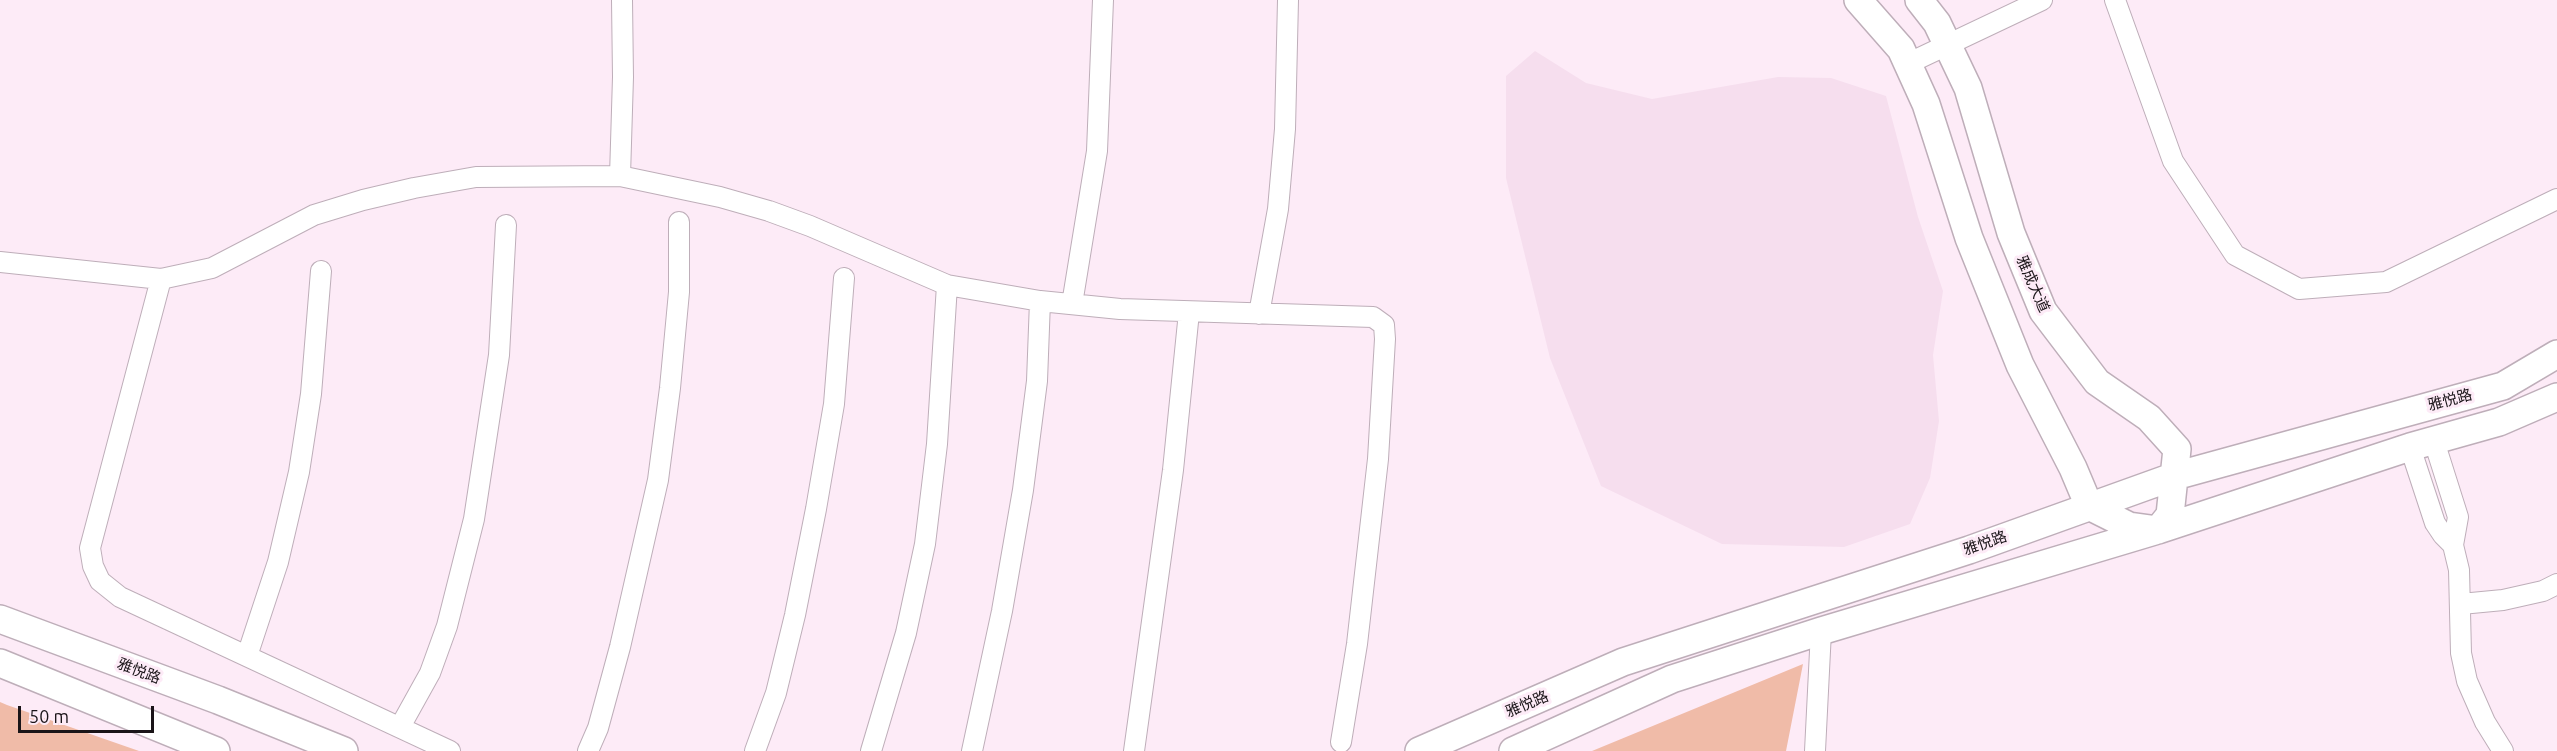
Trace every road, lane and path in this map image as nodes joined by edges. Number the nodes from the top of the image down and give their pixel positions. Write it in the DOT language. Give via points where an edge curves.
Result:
graph roads {
  1 [pos="622,0"];
  2 [pos="1103,0"];
  3 [pos="1288,0"];
  4 [pos="1858,0"];
  5 [pos="1919,0"];
  6 [pos="2042,0"];
  7 [pos="2115,0"];
  8 [pos="1948,44"];
  9 [pos="1907,64"];
  10 [pos="620,176"];
  11 [pos="2557,199"];
  12 [pos="679,222"];
  13 [pos="506,225"];
  14 [pos="0,262"];
  15 [pos="321,271"];
  16 [pos="844,278"];
  17 [pos="161,279"];
  18 [pos="947,285"];
  19 [pos="1040,301"];
  20 [pos="1072,304"];
  21 [pos="1189,312"];
  22 [pos="1259,314"];
  23 [pos="2557,354"];
  24 [pos="2557,397"];
  25 [pos="2422,444"];
  26 [pos="2175,476"];
  27 [pos="2089,506"];
  28 [pos="2158,530"];
  29 [pos="2557,584"];
  30 [pos="2461,604"];
  31 [pos="0,619"];
  32 [pos="1821,631"];
  33 [pos="247,656"];
  34 [pos="0,663"];
  35 [pos="400,728"];
  36 [pos="1341,742"];
  37 [pos="216,751"];
  38 [pos="344,751"];
  39 [pos="450,751"];
  40 [pos="588,751"];
  41 [pos="755,751"];
  42 [pos="871,751"];
  43 [pos="972,751"];
  44 [pos="1134,751"];
  45 [pos="1419,751"];
  46 [pos="1513,751"];
  47 [pos="1815,751"];
  48 [pos="2503,751"];
  1 -- 10 [label="street"];
  2 -- 20 [label="street" via="1098,151"];
  3 -- 22 [label="street" via="1285,129 1278,209"];
  4 -- 9 [label="street" via="1901,49"];
  5 -- 8 [label="street, 雅成大道"];
  6 -- 8 [label="street"];
  7 -- 11 [label="street" via="2180,171 2235,255 2299,290 2386,282"];
  8 -- 9 [label="street"];
  8 -- 26 [label="street, 雅成大道" via="1968,88 2011,233 2043,311 2097,382 2149,418 2177,449"];
  9 -- 27 [label="street" via="1926,104 1969,238 2020,365"];
  10 -- 17 [label="street" via="476,177 414,188 314,215 212,268"];
  10 -- 18 [label="street" via="769,211"];
  12 -- 40 [label="street" via="679,292 658,480 620,647"];
  13 -- 35 [label="street" via="499,355 474,519 447,626 430,673"];
  14 -- 17 [label="street"];
  15 -- 33 [label="street" via="299,472 278,562"];
  16 -- 41 [label="street" via="834,404 816,508 776,693"];
  17 -- 33 [label="street" via="90,548 93,566 100,581 120,597"];
  18 -- 19 [label="street"];
  18 -- 42 [label="street" via="939,421 925,544 906,633"];
  19 -- 20 [label="street"];
  19 -- 43 [label="street" via="1037,381 1023,490"];
  20 -- 21 [label="street"];
  21 -- 22 [label="street"];
  21 -- 44 [label="street" via="1172,481"];
  22 -- 36 [label="street" via="1351,315 1373,317 1384,325 1378,459 1357,644"];
  23 -- 26 [label="street, 雅悦路" via="2503,386"];
  24 -- 25 [label="street" via="2499,422"];
  25 -- 28 [label="street"];
  25 -- 30 [label="street" via="2436,523 2453,546 2459,570"];
  26 -- 27 [label="street, 雅悦路"];
  26 -- 28 [label="street, 雅成大道" via="2170,515"];
  27 -- 28 [label="street" via="2129,526"];
  27 -- 45 [label="street, 雅悦路" via="1969,550 1623,662"];
  28 -- 32 [label="street"];
  29 -- 30 [label="street" via="2503,600"];
  30 -- 48 [label="street" via="2461,653 2467,681"];
  31 -- 38 [label="street, 雅悦路"];
  32 -- 46 [label="street" via="1672,679"];
  32 -- 47 [label="street"];
  33 -- 35 [label="street"];
  34 -- 37 [label="street"];
  35 -- 39 [label="street"];
}
